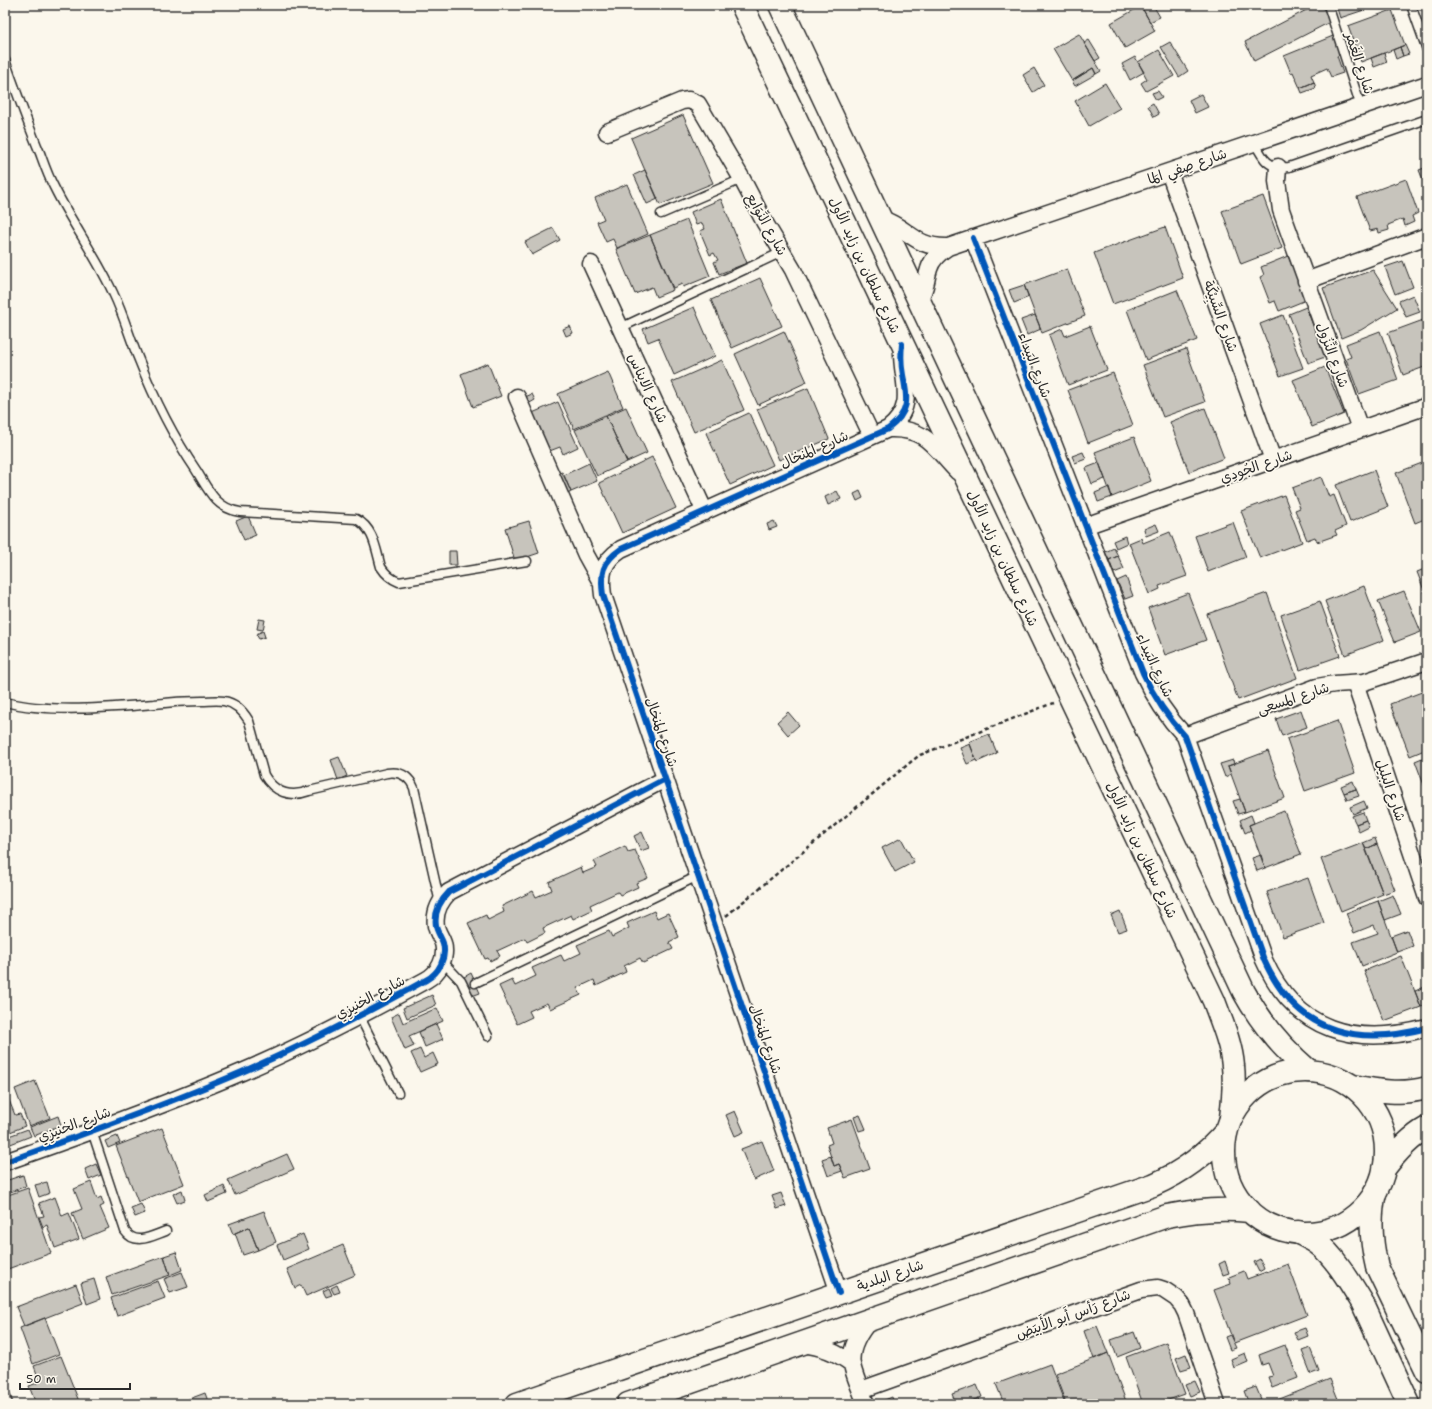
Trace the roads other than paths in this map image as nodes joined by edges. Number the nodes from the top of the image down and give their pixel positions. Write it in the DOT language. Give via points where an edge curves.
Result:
graph roads {
  1 [pos="742,5"];
  2 [pos="780,5"];
  3 [pos="1328,5"];
  4 [pos="1411,5"];
  5 [pos="1427,50"];
  6 [pos="5,60"];
  7 [pos="1427,84"];
  8 [pos="1361,107"];
  9 [pos="1427,119"];
  10 [pos="607,132"];
  11 [pos="1255,143"];
  12 [pos="1278,167"];
  13 [pos="1169,172"];
  14 [pos="742,179"];
  15 [pos="661,214"];
  16 [pos="881,219"];
  17 [pos="1427,236"];
  18 [pos="973,238"];
  19 [pos="948,246"];
  20 [pos="782,252"];
  21 [pos="591,264"];
  22 [pos="1306,281"];
  23 [pos="918,299"];
  24 [pos="620,328"];
  25 [pos="902,344"];
  26 [pos="517,398"];
  27 [pos="1427,406"];
  28 [pos="888,429"];
  29 [pos="1360,429"];
  30 [pos="872,436"];
  31 [pos="1273,460"];
  32 [pos="966,479"];
  33 [pos="705,512"];
  34 [pos="1085,526"];
  35 [pos="528,561"];
  36 [pos="602,584"];
  37 [pos="1427,661"];
  38 [pos="1355,683"];
  39 [pos="5,702"];
  40 [pos="1185,736"];
  41 [pos="665,779"];
  42 [pos="698,876"];
  43 [pos="1427,898"];
  44 [pos="440,903"];
  45 [pos="442,961"];
  46 [pos="470,986"];
  47 [pos="360,1017"];
  48 [pos="1427,1028"];
  49 [pos="488,1036"];
  50 [pos="1309,1071"];
  51 [pos="1353,1086"];
  52 [pos="1427,1088"];
  53 [pos="398,1093"];
  54 [pos="1229,1124"];
  55 [pos="1427,1128"];
  56 [pos="92,1131"];
  57 [pos="5,1162"];
  58 [pos="1384,1169"];
  59 [pos="1375,1193"];
  60 [pos="1250,1211"];
  61 [pos="166,1231"];
  62 [pos="1298,1232"];
  63 [pos="839,1293"];
  64 [pos="870,1319"];
  65 [pos="800,1344"];
  66 [pos="852,1364"];
  67 [pos="1427,1371"];
  68 [pos="5,1394"];
  69 [pos="863,1397"];
  70 [pos="8,1404"];
  71 [pos="516,1404"];
  72 [pos="628,1404"];
  73 [pos="1217,1404"];
  74 [pos="1409,1404"];
  1 -- 25 [label="main road, شارع سلطان بن زايد الأول"];
  2 -- 16 [label="main road"];
  3 -- 8 [label="lane, شارع الغَمْر"];
  4 -- 5 [label="lane"];
  6 -- 35 [label="lane" via="53,186 102,269 139,360 171,428 218,503 232,511 240,512 356,519 365,524 371,533 381,568 393,580 399,582"];
  7 -- 8 [label="street, شارع صِفِي المَا"];
  8 -- 11 [label="street, شارع صِفِي المَا"];
  9 -- 12 [label="lane" via="1289,167"];
  10 -- 14 [label="street, شارع النِّوَايِع" via="682,101 694,101 703,110"];
  11 -- 12 [label="lane" via="1263,158"];
  11 -- 13 [label="street, شارع صِفِي المَا"];
  12 -- 22 [label="street, شارع النِّزُول" via="1281,210"];
  13 -- 18 [label="street, شارع صِفِي المَا"];
  13 -- 31 [label="street, شارع السِّبِيْكَة"];
  14 -- 15 [label="lane"];
  14 -- 20 [label="street, شارع النِّوَايِع"];
  16 -- 19 [label="street, شارع صِفِي المَا" via="896,224 915,240 939,247"];
  16 -- 23 [label="main road"];
  17 -- 22 [label="street"];
  18 -- 19 [label="street, شارع صِفِي المَا"];
  18 -- 34 [label="street, شارع البَيداء"];
  19 -- 23 [label="street, شارع صِفِي المَا" via="929,268 926,288"];
  20 -- 24 [label="lane"];
  20 -- 30 [label="street, شارع النِّوَايِع"];
  21 -- 24 [label="street, شارع الايناس"];
  22 -- 29 [label="street, شارع النِّزُول"];
  23 -- 50 [label="main road" via="1244,992 1272,1035"];
  24 -- 33 [label="street, شارع الايناس"];
  25 -- 28 [label="street, شارع المنخال" via="906,403 900,418"];
  25 -- 32 [label="main road, شارع سلطان بن زايد الأول"];
  26 -- 36 [label="street, شارع المنخال" via="586,555"];
  27 -- 29 [label="street, شارع الجُودِي"];
  28 -- 30 [label="street, شارع المنخال"];
  28 -- 32 [label="street, شارع المنخال" via="905,429 921,435 935,445"];
  29 -- 31 [label="street, شارع الجُودِي"];
  30 -- 33 [label="street, شارع المنخال"];
  31 -- 34 [label="street, شارع الجُودِي"];
  32 -- 54 [label="main road, شارع سلطان بن زايد الأول" via="1224,1028 1230,1049 1234,1083"];
  33 -- 36 [label="street, شارع المنخال" via="621,549 611,556 605,565"];
  34 -- 40 [label="street, شارع البَيداء" via="1149,687 1165,713"];
  36 -- 41 [label="street, شارع المنخال" via="603,595"];
  37 -- 38 [label="street, شارع المسعى"];
  38 -- 40 [label="street, شارع المسعى" via="1317,688"];
  38 -- 43 [label="street, شارع البليل"];
  39 -- 44 [label="lane" via="58,708 224,701 238,707 249,721 264,775 280,792 302,793 394,772 406,776 414,788"];
  40 -- 48 [label="street, شارع البَيداء" via="1264,960 1270,974 1288,998 1324,1025 1353,1034 1398,1035"];
  41 -- 42 [label="street, شارع المنخال"];
  41 -- 44 [label="street" via="455,888"];
  42 -- 46 [label="lane"];
  42 -- 63 [label="street, شارع المنخال"];
  44 -- 45 [label="street" via="436,926 444,950"];
  45 -- 46 [label="lane"];
  45 -- 47 [label="street, شارع الخنيزِي" via="432,977"];
  46 -- 49 [label="lane"];
  47 -- 53 [label="lane, شارع الخنيزِي"];
  47 -- 56 [label="street, شارع الخنيزِي" via="243,1072"];
  50 -- 51 [label="main road" via="1325,1073"];
  50 -- 54 [label="main road" via="1293,1071 1263,1082 1246,1096"];
  51 -- 52 [label="main road" via="1396,1092"];
  51 -- 58 [label="main road" via="1374,1109 1380,1123 1385,1138"];
  54 -- 60 [label="main road, شارع سلطان بن زايد الأول" via="1225,1145 1228,1174 1233,1187"];
  54 -- 63 [label="main road, شارع البلدية" via="1217,1142 1194,1163 1153,1185"];
  55 -- 58 [label="main road" via="1406,1143"];
  56 -- 57 [label="street, شارع الخنيزِي"];
  56 -- 61 [label="lane, شارع الخنيزِي" via="125,1231 137,1240"];
  58 -- 59 [label="main road"];
  59 -- 62 [label="main road" via="1355,1216 1342,1224 1313,1232"];
  59 -- 67 [label="main road" via="1370,1230 1377,1267"];
  60 -- 62 [label="main road" via="1272,1225"];
  60 -- 64 [label="main road" via="1206,1209 1167,1216"];
  62 -- 74 [label="main road" via="1318,1244 1342,1270 1354,1288"];
  63 -- 71 [label="main road, شارع البلدية"];
  64 -- 65 [label="main road"];
  64 -- 66 [label="street" via="859,1335"];
  65 -- 66 [label="street" via="822,1348"];
  65 -- 72 [label="main road"];
  66 -- 69 [label="street"];
  68 -- 70 [label="lane"];
  69 -- 73 [label="street, شارع رَأس أَبو الأَبيَض" via="1141,1290 1158,1288 1176,1298 1186,1313"];
}
